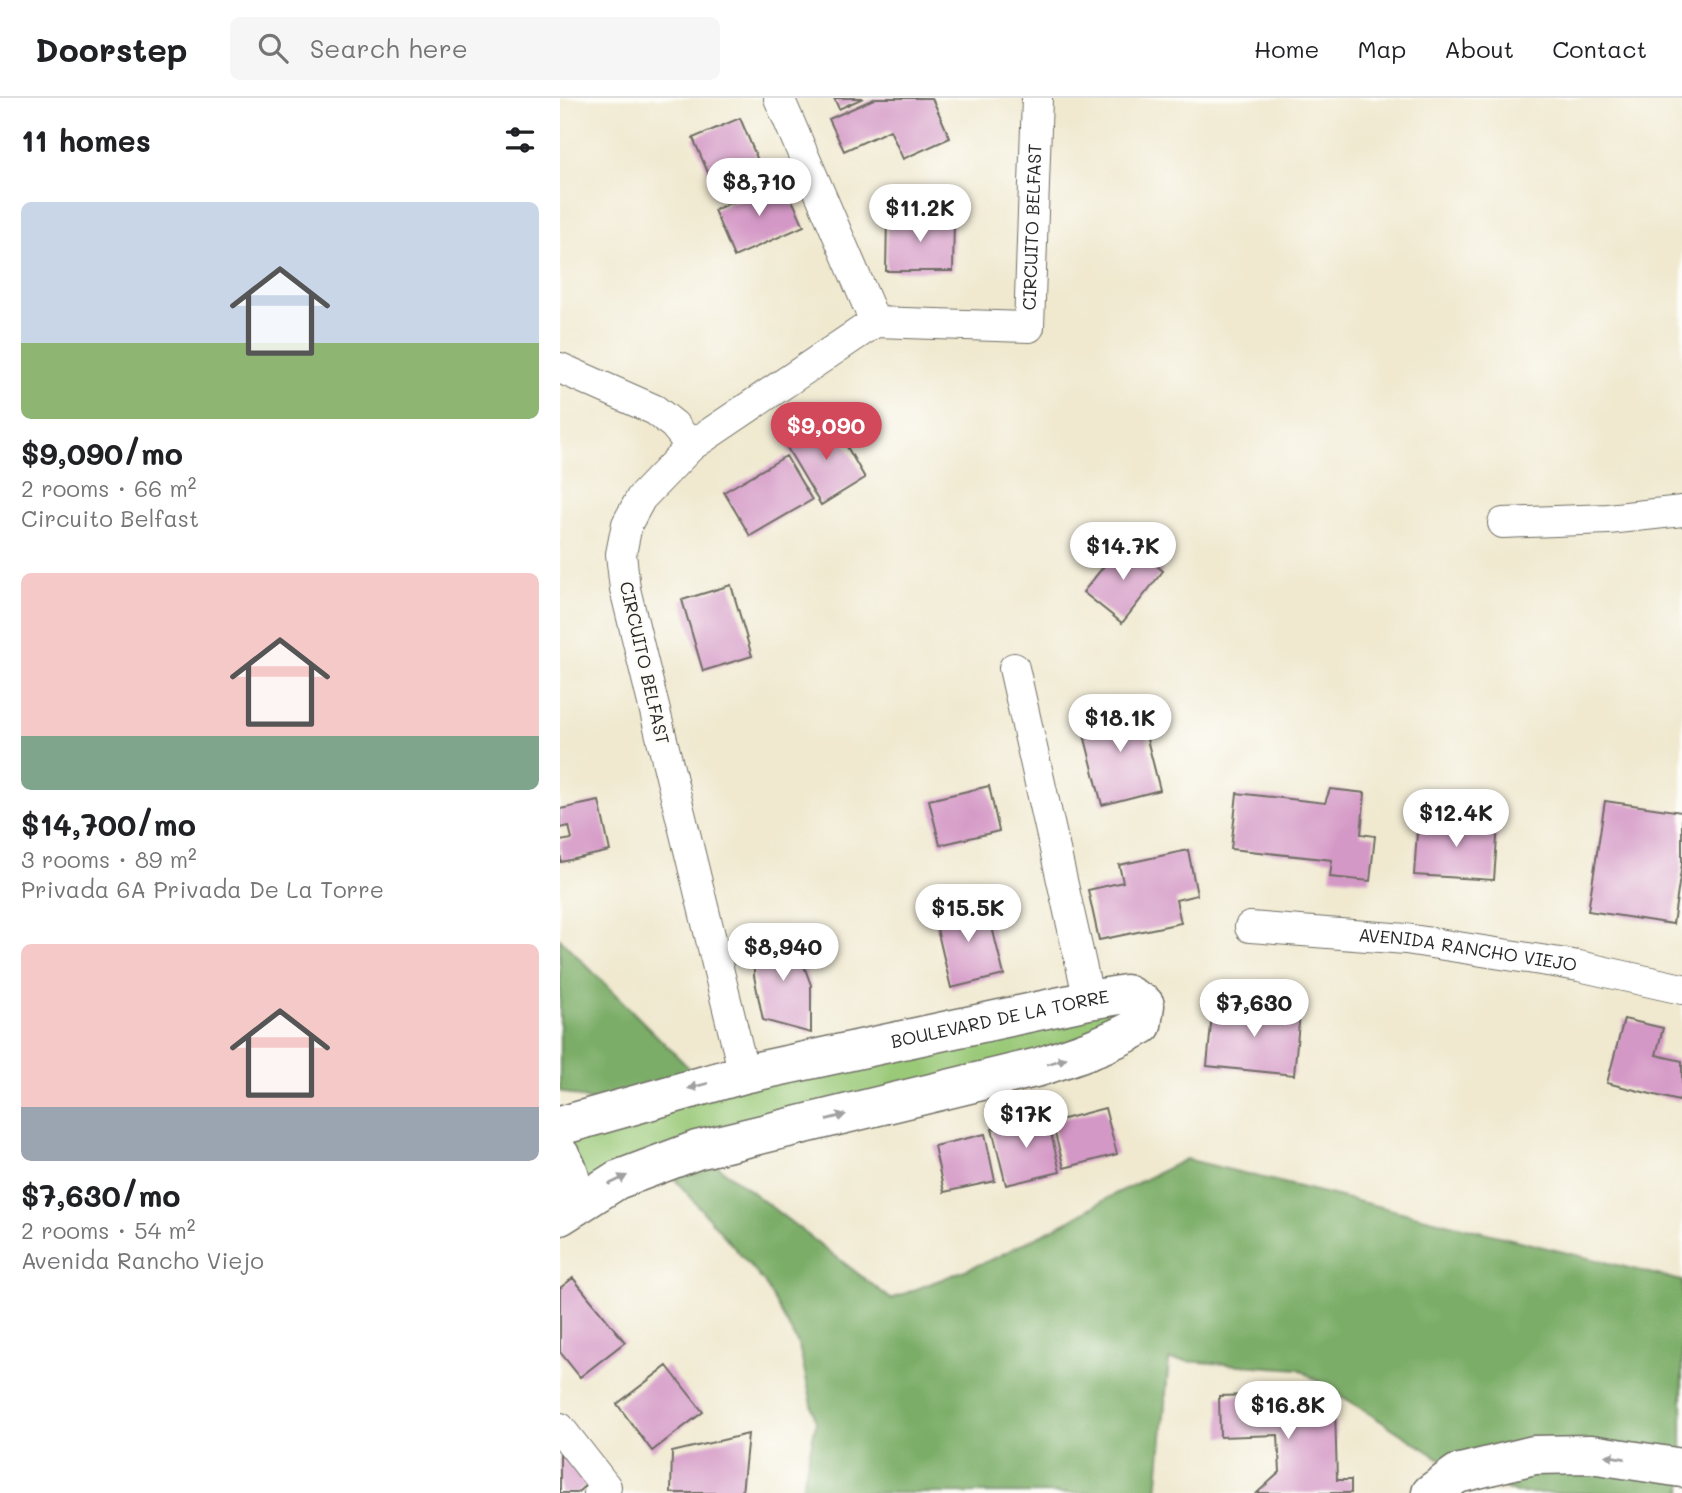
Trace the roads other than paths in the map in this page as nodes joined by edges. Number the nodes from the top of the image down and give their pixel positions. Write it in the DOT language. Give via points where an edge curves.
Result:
graph roads {
  1 [pos="779,98"];
  2 [pos="1037,98"];
  3 [pos="875,322"];
  4 [pos="560,368"];
  5 [pos="691,446"];
  6 [pos="1682,511"];
  7 [pos="1503,523"];
  8 [pos="1014,668"];
  9 [pos="1251,927"];
  10 [pos="1682,989"];
  11 [pos="1089,1000"];
  12 [pos="744,1074"];
  13 [pos="560,1126"];
  14 [pos="560,1155"];
  15 [pos="566,1211"];
  16 [pos="560,1428"];
  17 [pos="1682,1468"];
  18 [pos="1452,1487"];
  19 [pos="599,1493"];
  1 -- 3 [label="street"];
  2 -- 3 [label="street, CIRCUITO BELFAST" via="1029,327"];
  3 -- 5 [label="street, CIRCUITO BELFAST"];
  4 -- 5 [label="street" via="655,410"];
  5 -- 12 [label="street, CIRCUITO BELFAST" via="641,498 621,554 625,589"];
  6 -- 7 [label="street"];
  8 -- 11 [label="street"];
  9 -- 10 [label="street, AVENIDA RANCHO VIEJO" via="1406,939 1579,966"];
  11 -- 12 [label="street, BOULEVARD DE LA TORRE"];
  15 -- 11 [label="street, BOULEVARD DE LA TORRE, one-way" via="617,1180 672,1158 1039,1067 1115,1041 1142,1025 1145,1005 1126,994"];
  12 -- 13 [label="street, BOULEVARD DE LA TORRE, one-way"];
  14 -- 15 [label="street" via="573,1184"];
  16 -- 19 [label="street" via="606,1487"];
  17 -- 18 [label="street, one-way" via="1591,1454 1534,1455"];
}
